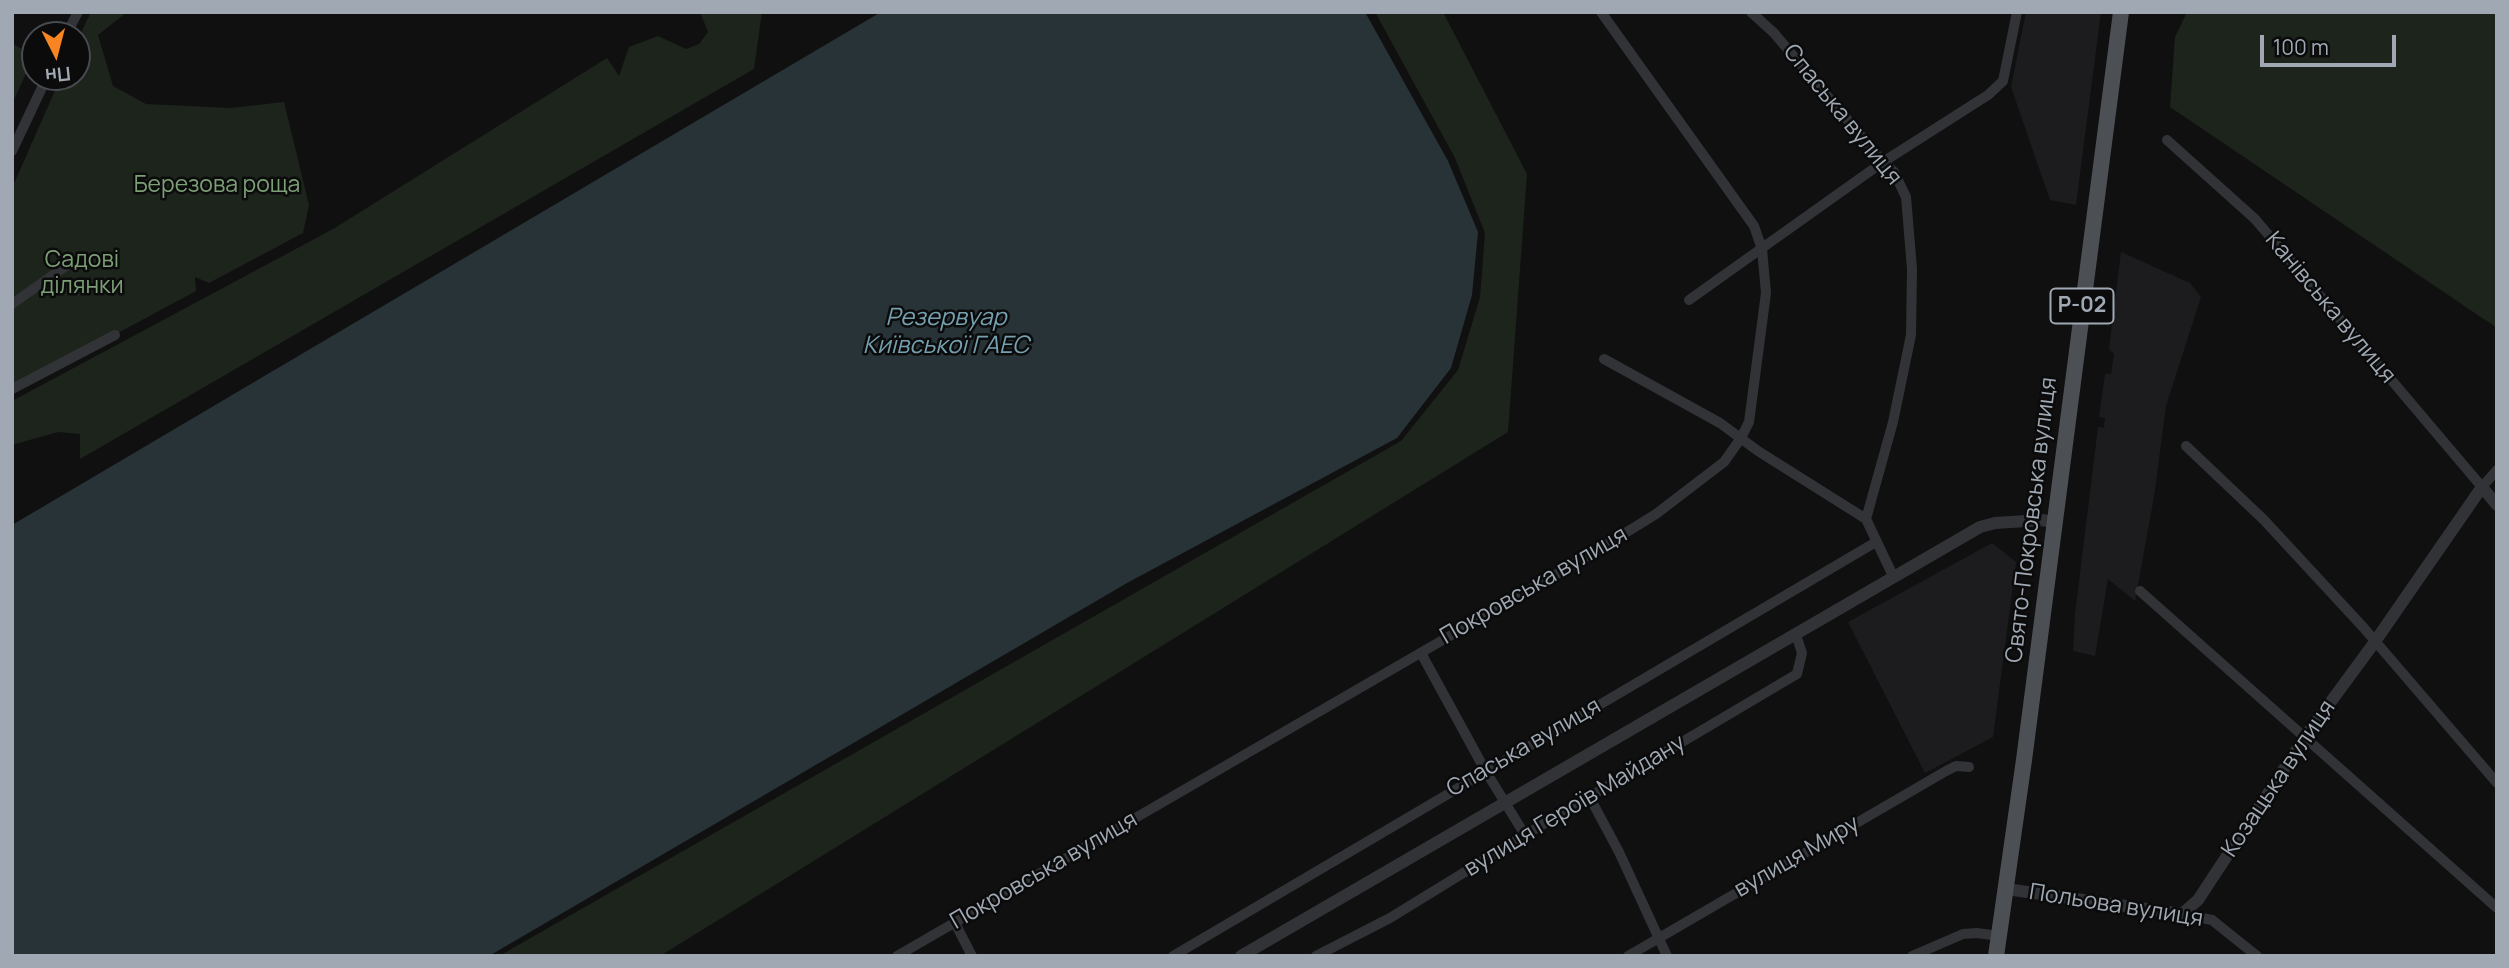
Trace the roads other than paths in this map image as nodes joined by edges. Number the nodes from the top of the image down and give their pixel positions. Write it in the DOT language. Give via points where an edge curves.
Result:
graph roads {
  1 [pos="1601,12"];
  2 [pos="1751,12"];
  3 [pos="2017,12"];
  4 [pos="2121,12"];
  5 [pos="40,91"];
  6 [pos="2167,140"];
  7 [pos="12,151"];
  8 [pos="1883,162"];
  9 [pos="1762,248"];
  10 [pos="76,258"];
  11 [pos="1689,300"];
  12 [pos="12,304"];
  13 [pos="115,335"];
  14 [pos="1604,359"];
  15 [pos="12,389"];
  16 [pos="1741,438"];
  17 [pos="2186,446"];
  18 [pos="2497,470"];
  19 [pos="2482,487"];
  20 [pos="2497,505"];
  21 [pos="1866,519"];
  22 [pos="2054,522"];
  23 [pos="1876,542"];
  24 [pos="1894,578"];
  25 [pos="2140,591"];
  26 [pos="1796,635"];
  27 [pos="2374,643"];
  28 [pos="1421,653"];
  29 [pos="2305,737"];
  30 [pos="1969,767"];
  31 [pos="1485,771"];
  32 [pos="2497,783"];
  33 [pos="1589,796"];
  34 [pos="1505,804"];
  35 [pos="1525,835"];
  36 [pos="2006,889"];
  37 [pos="2497,908"];
  38 [pos="2182,914"];
  39 [pos="956,923"];
  40 [pos="1999,936"];
  41 [pos="1659,937"];
  42 [pos="897,956"];
  43 [pos="972,956"];
  44 [pos="1173,956"];
  45 [pos="1241,956"];
  46 [pos="1316,956"];
  47 [pos="1628,956"];
  48 [pos="1667,956"];
  49 [pos="1912,956"];
  50 [pos="1996,956"];
  51 [pos="2257,956"];
  1 -- 9 [label="street, Покровська вулиця" via="1754,226"];
  2 -- 8 [label="street, Спаська вулиця"];
  3 -- 8 [label="street" via="2003,81"];
  4 -- 22 [label="main road, Свято-Покровська вулиця / Р-02"];
  5 -- 7 [label="street"];
  6 -- 19 [label="street, Канівська вулиця" via="2255,219"];
  8 -- 9 [label="street"];
  8 -- 21 [label="street, Спаська вулиця" via="1894,172 1906,197 1911,335"];
  9 -- 11 [label="street"];
  9 -- 16 [label="street, Покровська вулиця" via="1766,293 1749,422"];
  10 -- 12 [label="street"];
  13 -- 15 [label="street"];
  14 -- 16 [label="street"];
  16 -- 21 [label="street"];
  16 -- 28 [label="street, Покровська вулиця" via="1724,462 1656,514"];
  17 -- 27 [label="street" via="2264,520"];
  18 -- 19 [label="street, Козацька вулиця"];
  19 -- 20 [label="street"];
  19 -- 27 [label="street, Козацька вулиця"];
  21 -- 23 [label="street"];
  22 -- 24 [label="street, Спаська вулиця" via="1979,527"];
  22 -- 36 [label="main road, Свято-Покровська вулиця / Р-02"];
  23 -- 24 [label="street"];
  23 -- 31 [label="street, Спаська вулиця"];
  24 -- 26 [label="street, Спаська вулиця"];
  25 -- 29 [label="street"];
  26 -- 33 [label="street, вулиця Героїв Майдану" via="1801,653 1797,674"];
  26 -- 34 [label="street, Спаська вулиця"];
  27 -- 29 [label="street, Козацька вулиця"];
  27 -- 32 [label="street"];
  28 -- 31 [label="street"];
  28 -- 39 [label="street, Покровська вулиця"];
  29 -- 37 [label="street"];
  29 -- 38 [label="street, Козацька вулиця" via="2199,900"];
  30 -- 41 [label="street, вулиця Миру" via="1946,771"];
  31 -- 34 [label="street"];
  31 -- 44 [label="street, Спаська вулиця"];
  33 -- 35 [label="street, вулиця Героїв Майдану"];
  33 -- 41 [label="street"];
  34 -- 35 [label="street"];
  34 -- 45 [label="street, Спаська вулиця"];
  35 -- 46 [label="street, вулиця Героїв Майдану" via="1390,918"];
  36 -- 38 [label="street, Польова вулиця"];
  36 -- 40 [label="main road, Свято-Покровська вулиця / Р-02"];
  38 -- 51 [label="street, Польова вулиця" via="2212,920"];
  39 -- 42 [label="street, Покровська вулиця"];
  39 -- 43 [label="street"];
  40 -- 49 [label="street" via="1963,934"];
  40 -- 50 [label="main road, Свято-Покровська вулиця / Р-02"];
  41 -- 47 [label="street, вулиця Миру"];
  41 -- 48 [label="street"];
}
